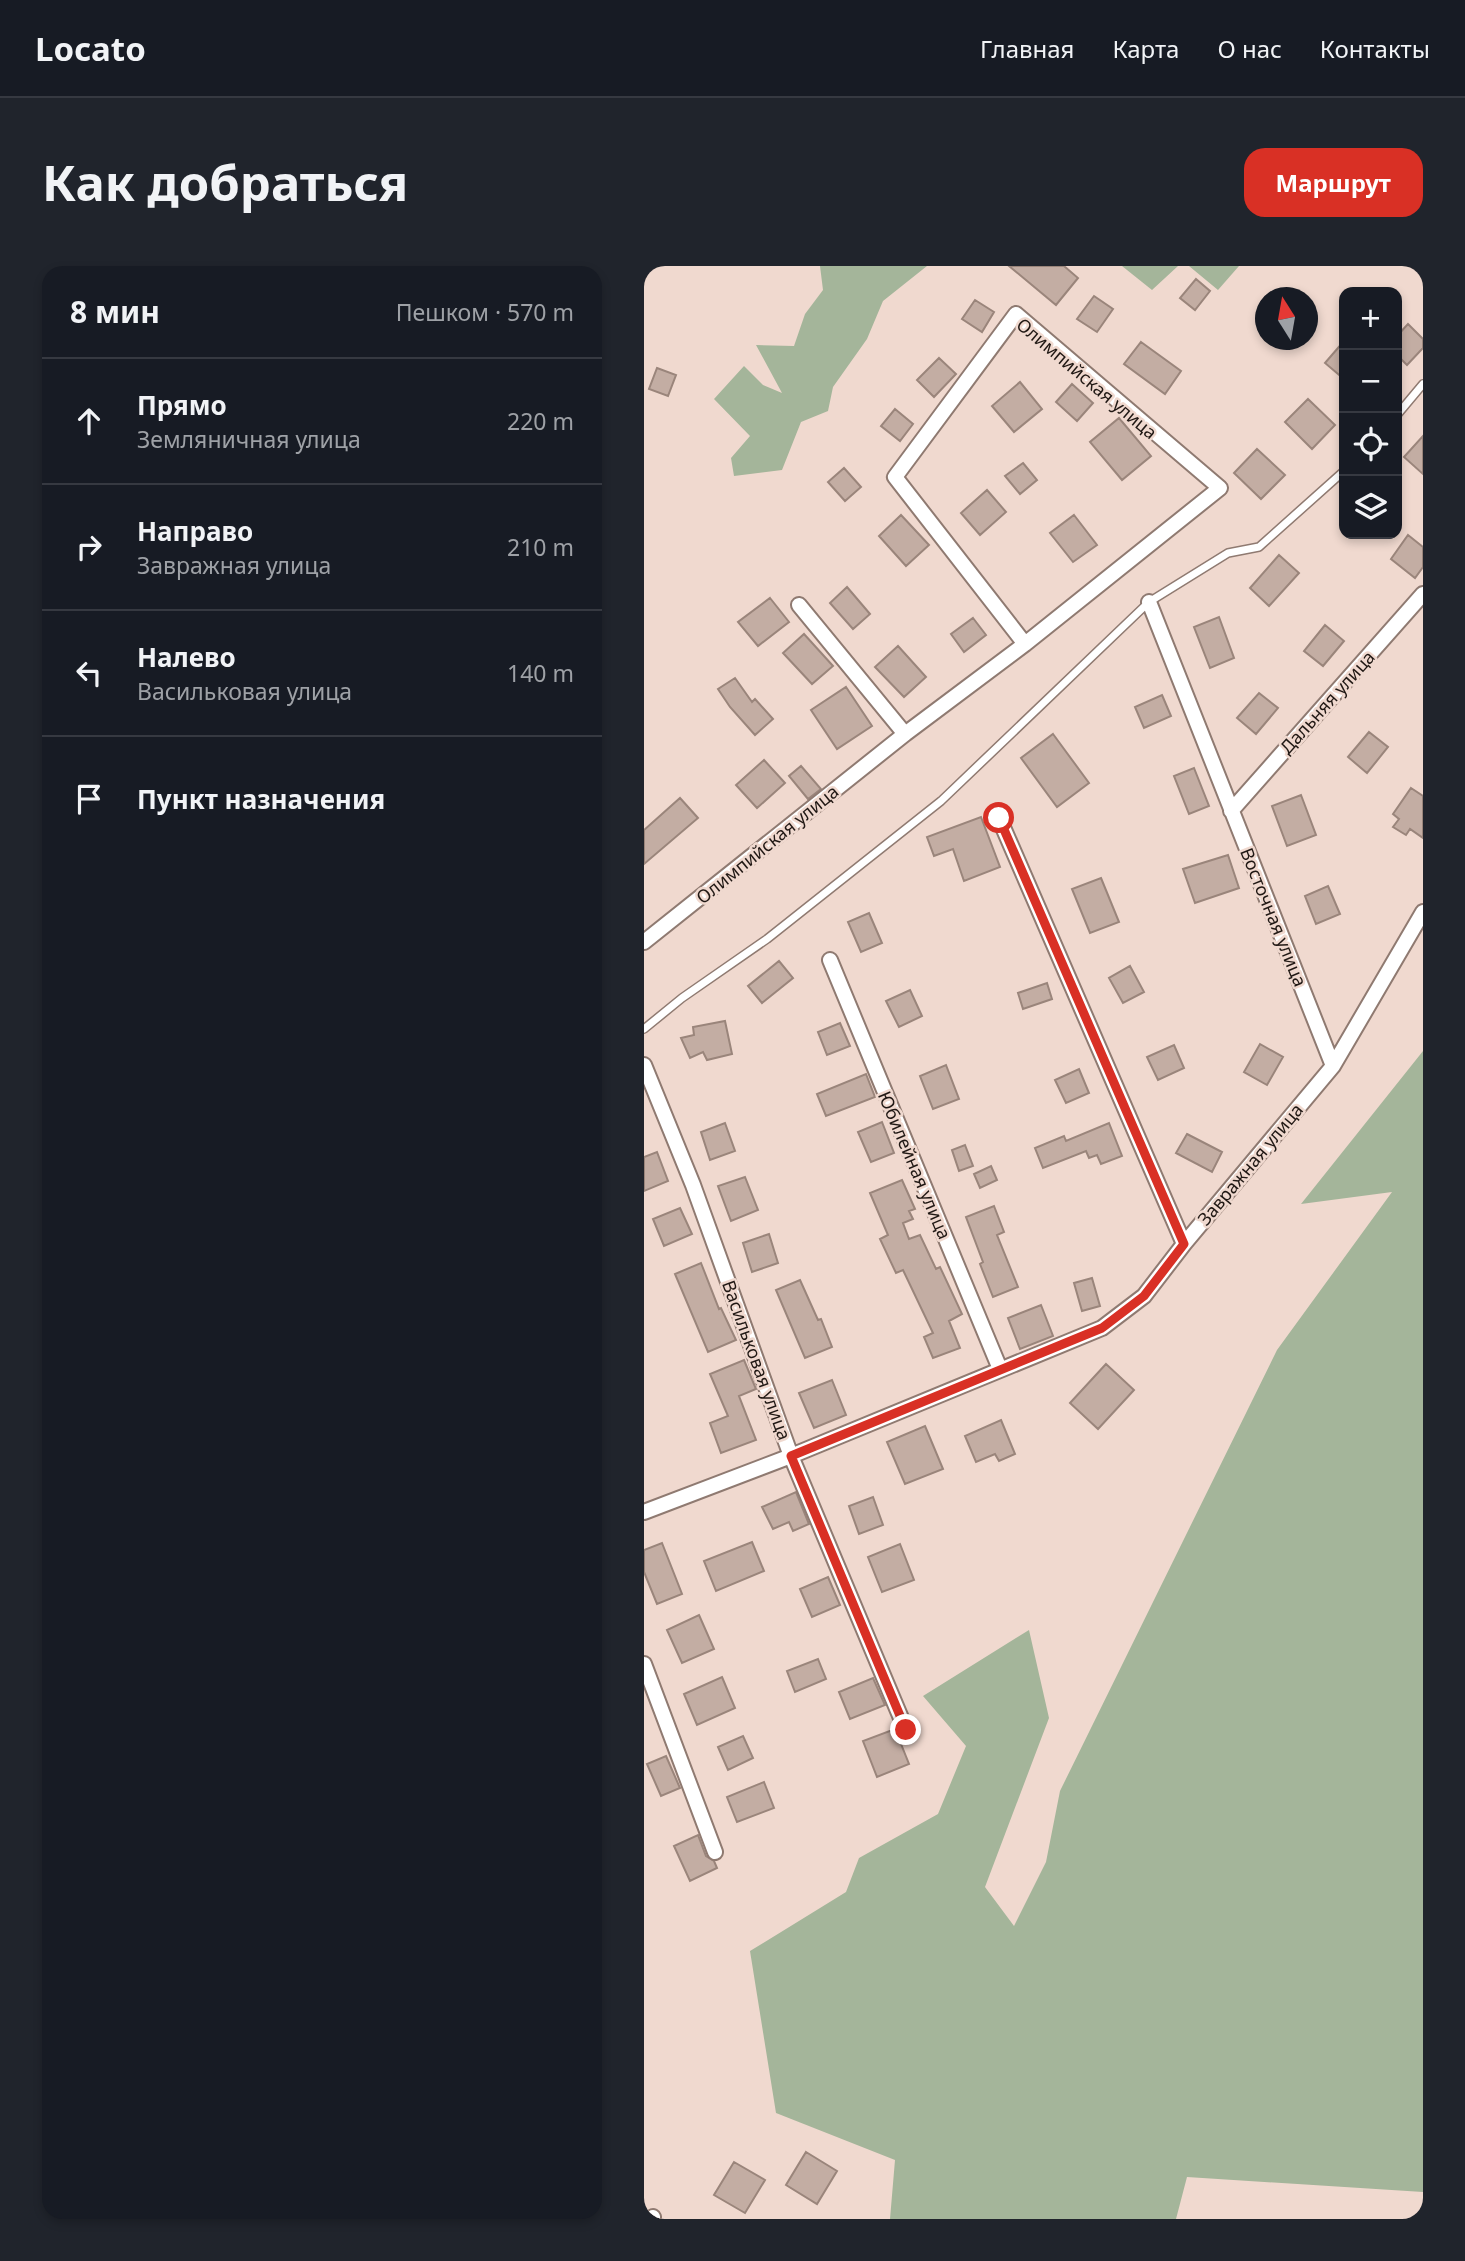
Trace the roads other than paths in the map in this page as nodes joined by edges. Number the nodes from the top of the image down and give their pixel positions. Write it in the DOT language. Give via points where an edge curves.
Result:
graph roads {
  1 [pos="1423,384"];
  2 [pos="1399,413"];
  3 [pos="1339,475"];
  4 [pos="1423,594"];
  5 [pos="1149,602"];
  6 [pos="799,605"];
  7 [pos="1025,644"];
  8 [pos="905,734"];
  9 [pos="1231,810"];
  10 [pos="999,818"];
  11 [pos="1423,912"];
  12 [pos="644,942"];
  13 [pos="830,960"];
  14 [pos="644,1030"];
  15 [pos="644,1065"];
  16 [pos="1333,1066"];
  17 [pos="1184,1244"];
  18 [pos="1000,1369"];
  19 [pos="791,1456"];
  20 [pos="644,1512"];
  21 [pos="644,1664"];
  22 [pos="906,1730"];
  23 [pos="715,1853"];
  1 -- 2 [label="lane"];
  3 -- 5 [label="lane" via="1259,547 1228,553"];
  4 -- 9 [label="street, Дальняя улица"];
  5 -- 9 [label="street, Восточная улица"];
  5 -- 14 [label="lane" via="941,801 768,939"];
  6 -- 8 [label="street"];
  7 -- 7 [label="street, Олимпийская улица" via="895,477 1016,314 1220,488"];
  7 -- 8 [label="street, Олимпийская улица"];
  8 -- 12 [label="street, Олимпийская улица"];
  9 -- 16 [label="street, Восточная улица"];
  10 -- 17 [label="street"];
  11 -- 16 [label="street"];
  13 -- 18 [label="street, Юбилейная улица"];
  15 -- 19 [label="street, Васильковая улица" via="693,1185"];
  16 -- 17 [label="street, Завражная улица"];
  17 -- 18 [label="street, Завражная улица" via="1144,1296 1102,1328"];
  18 -- 19 [label="street, Завражная улица"];
  19 -- 20 [label="street, Завражная улица"];
  19 -- 22 [label="street, Васильковая улица"];
  21 -- 23 [label="street"];
}
